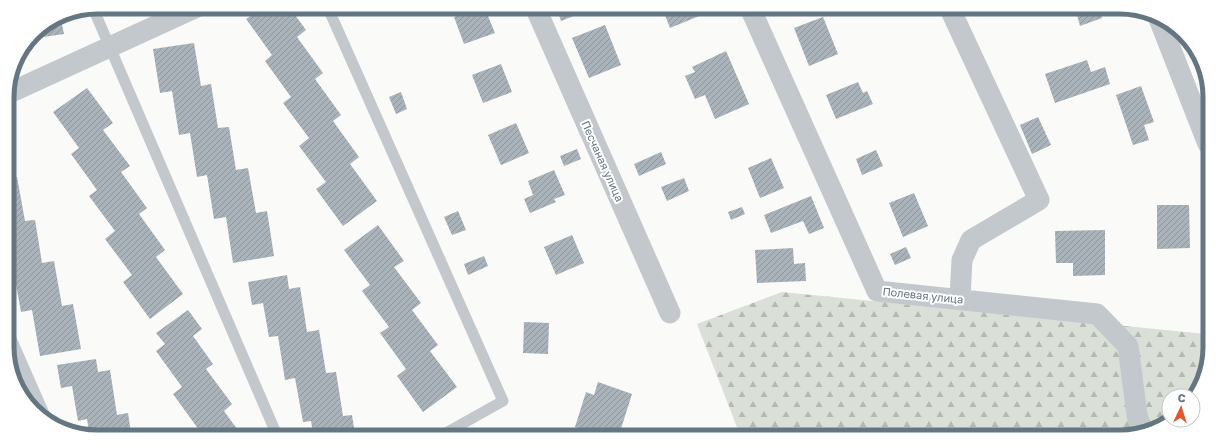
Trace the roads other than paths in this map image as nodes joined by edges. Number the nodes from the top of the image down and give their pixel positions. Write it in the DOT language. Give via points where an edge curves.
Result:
graph roads {
  1 [pos="96,14"];
  2 [pos="182,14"];
  3 [pos="331,14"];
  4 [pos="538,14"];
  5 [pos="753,14"];
  6 [pos="952,14"];
  7 [pos="1162,26"];
  8 [pos="110,47"];
  9 [pos="14,91"];
  10 [pos="1203,131"];
  11 [pos="960,298"];
  12 [pos="670,313"];
  13 [pos="14,347"];
  14 [pos="42,409"];
  15 [pos="1141,427"];
  16 [pos="275,430"];
  17 [pos="451,430"];
  1 -- 8 [label="lane"];
  2 -- 8 [label="street"];
  3 -- 17 [label="lane" via="503,402"];
  4 -- 12 [label="street, Песчаная улица"];
  5 -- 11 [label="street, Полевая улица" via="877,291"];
  6 -- 11 [label="street" via="1039,200 971,240 962,260"];
  7 -- 10 [label="street"];
  8 -- 9 [label="street"];
  8 -- 16 [label="lane"];
  11 -- 15 [label="street, Полевая улица" via="1098,314 1128,346 1137,415"];
  13 -- 14 [label="lane"];
}
